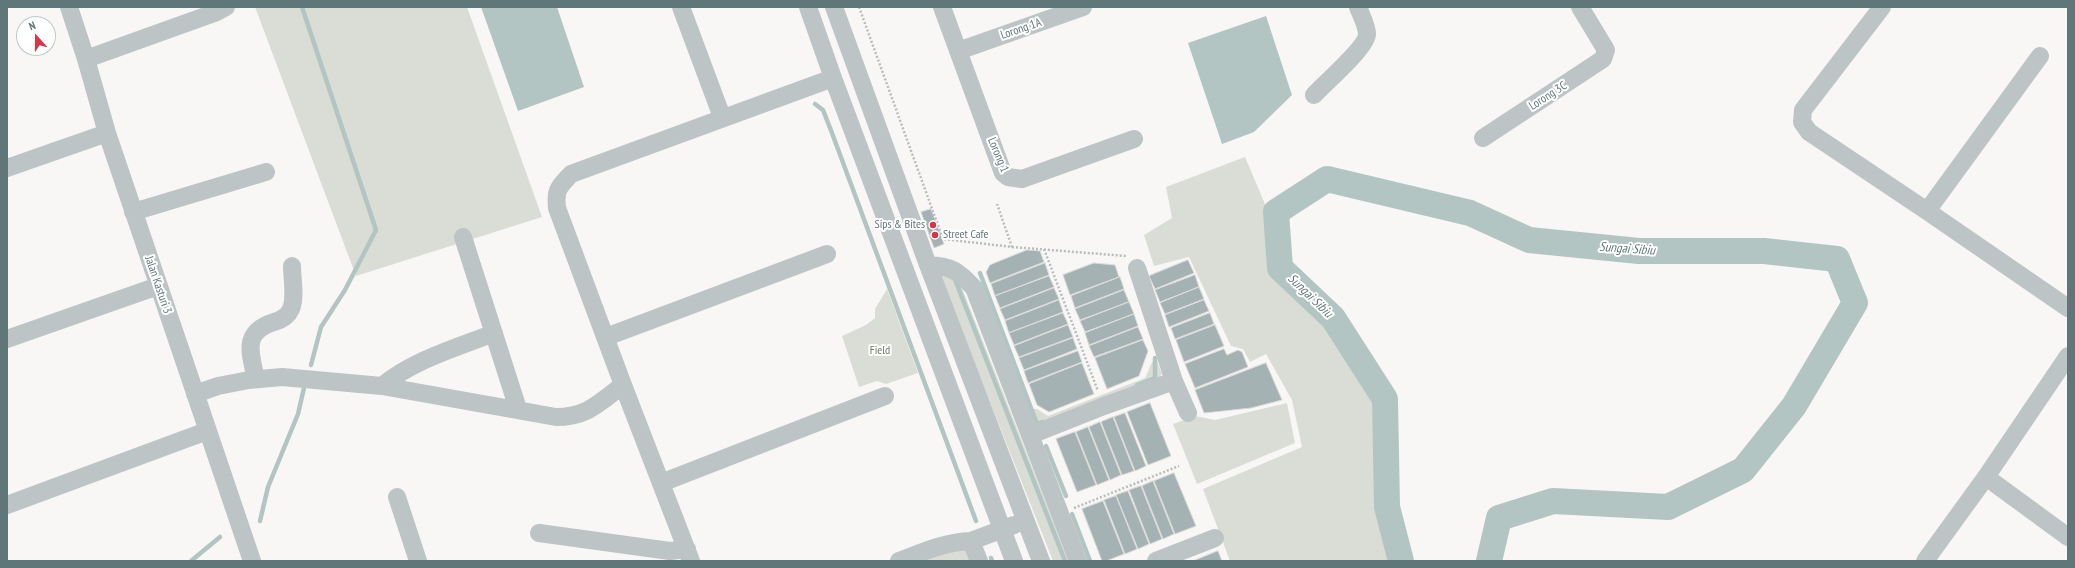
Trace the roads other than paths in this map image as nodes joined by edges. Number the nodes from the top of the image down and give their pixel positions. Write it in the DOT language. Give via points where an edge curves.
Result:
graph roads {
  1 [pos="69,7"];
  2 [pos="226,7"];
  3 [pos="681,7"];
  4 [pos="808,7"];
  5 [pos="834,7"];
  6 [pos="942,7"];
  7 [pos="1083,7"];
  8 [pos="1358,7"];
  9 [pos="1580,7"];
  10 [pos="1882,7"];
  11 [pos="958,51"];
  12 [pos="2040,56"];
  13 [pos="86,59"];
  14 [pos="833,78"];
  15 [pos="1314,96"];
  16 [pos="722,118"];
  17 [pos="107,133"];
  18 [pos="1483,138"];
  19 [pos="1134,139"];
  20 [pos="7,168"];
  21 [pos="266,172"];
  22 [pos="1927,211"];
  23 [pos="133,212"];
  24 [pos="463,237"];
  25 [pos="827,254"];
  26 [pos="1135,263"];
  27 [pos="928,265"];
  28 [pos="292,266"];
  29 [pos="158,286"];
  30 [pos="2065,301"];
  31 [pos="494,333"];
  32 [pos="606,337"];
  33 [pos="7,339"];
  34 [pos="2068,356"];
  35 [pos="256,379"];
  36 [pos="1174,381"];
  37 [pos="623,385"];
  38 [pos="382,386"];
  39 [pos="195,394"];
  40 [pos="885,396"];
  41 [pos="518,409"];
  42 [pos="1188,413"];
  43 [pos="207,432"];
  44 [pos="1030,436"];
  45 [pos="1986,477"];
  46 [pos="661,483"];
  47 [pos="397,497"];
  48 [pos="7,505"];
  49 [pos="1025,520"];
  50 [pos="1003,530"];
  51 [pos="539,533"];
  52 [pos="2068,537"];
  53 [pos="1214,538"];
  54 [pos="972,541"];
  55 [pos="689,555"];
  56 [pos="252,561"];
  57 [pos="418,561"];
  58 [pos="899,561"];
  59 [pos="979,561"];
  60 [pos="1014,561"];
  61 [pos="1041,561"];
  62 [pos="1078,561"];
  63 [pos="1156,561"];
  64 [pos="1925,561"];
  1 -- 13 [label="street, Jalan Kasturi 3"];
  2 -- 13 [label="street"];
  3 -- 16 [label="street"];
  4 -- 14 [label="street"];
  5 -- 27 [label="street"];
  6 -- 11 [label="street, Lorong 1"];
  7 -- 11 [label="street, Lorong 1A"];
  8 -- 15 [label="street" via="1367,33 1366,39"];
  9 -- 18 [label="street, Lorong 3C" via="1606,50 1603,59"];
  10 -- 22 [label="street" via="1803,110 1802,122 1809,132"];
  11 -- 19 [label="street, Lorong 1" via="1003,173 1008,177 1022,179"];
  12 -- 22 [label="street"];
  13 -- 17 [label="street, Jalan Kasturi 3"];
  14 -- 16 [label="street"];
  14 -- 50 [label="street"];
  16 -- 32 [label="street" via="572,174 555,194 557,208"];
  17 -- 20 [label="street"];
  17 -- 23 [label="street, Jalan Kasturi 3"];
  21 -- 23 [label="street"];
  22 -- 30 [label="street"];
  23 -- 29 [label="street, Jalan Kasturi 3"];
  24 -- 31 [label="street"];
  25 -- 32 [label="street"];
  26 -- 36 [label="street"];
  27 -- 44 [label="street" via="941,265 957,270 974,288"];
  27 -- 49 [label="street"];
  28 -- 35 [label="street" via="293,301 290,310 280,320 256,330 251,338 250,353"];
  29 -- 33 [label="street"];
  29 -- 39 [label="street, Jalan Kasturi 3"];
  31 -- 38 [label="street" via="414,365 395,375"];
  31 -- 41 [label="street"];
  32 -- 37 [label="street"];
  34 -- 45 [label="street"];
  35 -- 38 [label="street" via="282,377"];
  35 -- 39 [label="street" via="218,386"];
  36 -- 42 [label="street"];
  36 -- 44 [label="street"];
  37 -- 41 [label="street" via="592,409 573,417 556,417"];
  37 -- 46 [label="street"];
  38 -- 41 [label="street"];
  39 -- 43 [label="street, Jalan Kasturi 3"];
  40 -- 46 [label="street"];
  43 -- 48 [label="street"];
  43 -- 56 [label="street, Jalan Kasturi 3"];
  44 -- 62 [label="street"];
  45 -- 52 [label="street"];
  45 -- 64 [label="street"];
  46 -- 55 [label="street"];
  47 -- 57 [label="street"];
  49 -- 50 [label="street"];
  49 -- 61 [label="street"];
  50 -- 54 [label="street"];
  50 -- 60 [label="street"];
  51 -- 55 [label="street"];
  53 -- 63 [label="street"];
  54 -- 58 [label="street" via="941,545"];
  54 -- 59 [label="street"];
}
